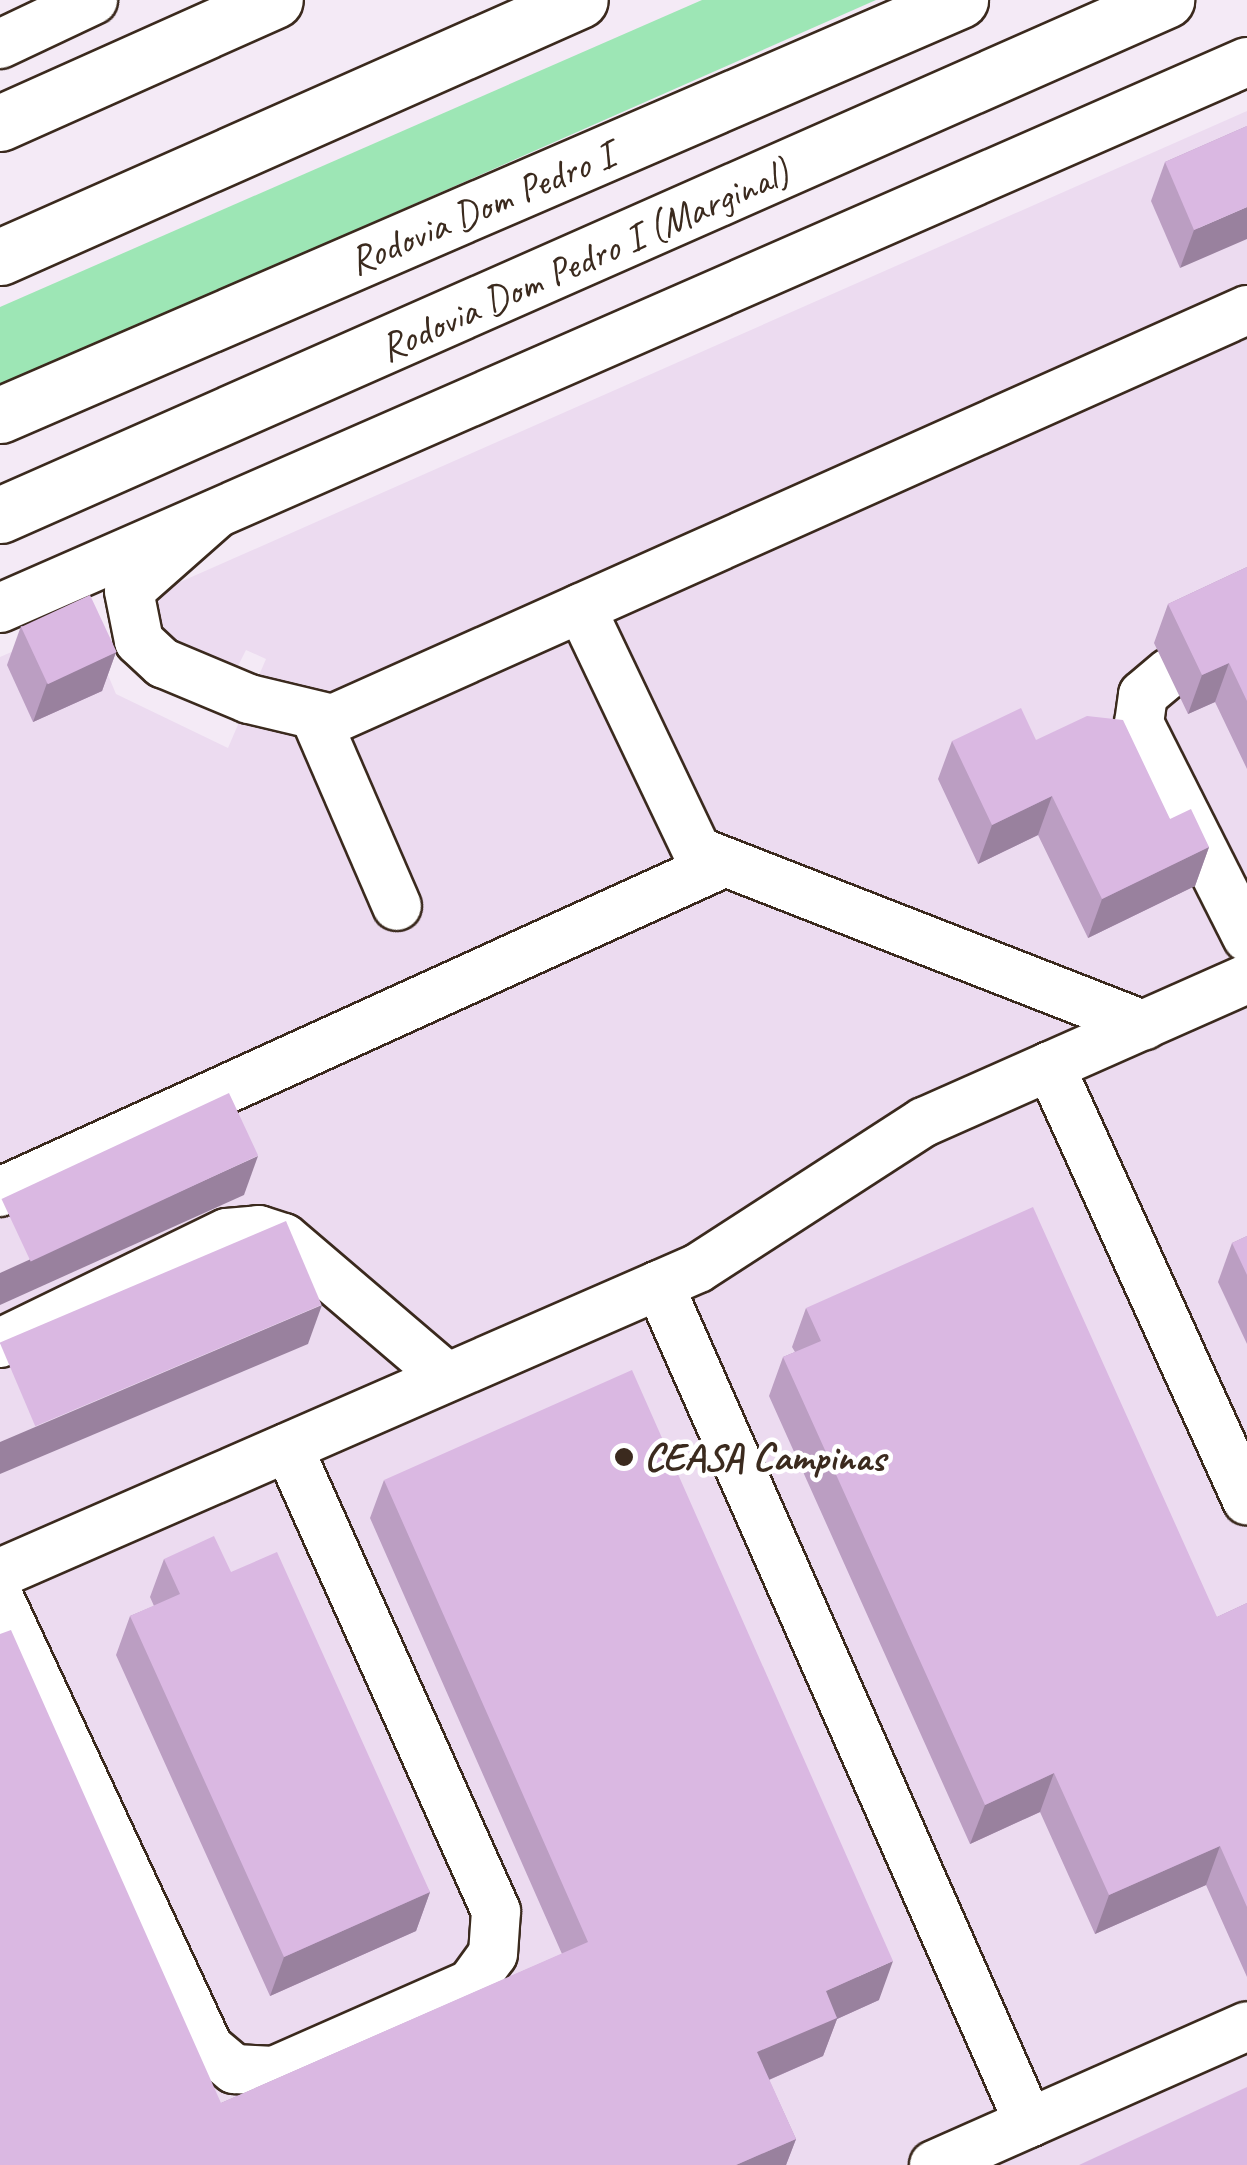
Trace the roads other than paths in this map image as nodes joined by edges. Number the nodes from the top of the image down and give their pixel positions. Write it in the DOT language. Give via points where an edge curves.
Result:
graph roads {
  1 [pos="93,0"];
  2 [pos="274,0"];
  3 [pos="580,0"];
  4 [pos="960,0"];
  5 [pos="1166,0"];
  6 [pos="0,44"];
  7 [pos="1247,62"];
  8 [pos="0,123"];
  9 [pos="0,257"];
  10 [pos="1247,310"];
  11 [pos="0,415"];
  12 [pos="216,514"];
  13 [pos="0,515"];
  14 [pos="0,608"];
  15 [pos="581,608"];
  16 [pos="1168,673"];
  17 [pos="319,726"];
  18 [pos="721,864"];
  19 [pos="397,906"];
  20 [pos="1247,937"];
  21 [pos="1247,979"];
  22 [pos="1144,1024"];
  23 [pos="1050,1066"];
  24 [pos="0,1192"];
  25 [pos="659,1285"];
  26 [pos="0,1343"];
  27 [pos="443,1374"];
  28 [pos="288,1447"];
  29 [pos="1247,1500"];
  30 [pos="0,1573"];
  31 [pos="0,1600"];
  32 [pos="1247,2026"];
  33 [pos="1029,2123"];
  34 [pos="934,2165"];
  1 -- 6 [label="street"];
  2 -- 8 [label="highway"];
  3 -- 9 [label="highway"];
  4 -- 11 [label="highway, Rodovia Dom Pedro I"];
  5 -- 13 [label="highway, Rodovia Dom Pedro I (Marginal)"];
  7 -- 12 [label="street"];
  10 -- 15 [label="street"];
  12 -- 14 [label="street"];
  12 -- 15 [label="street" via="147,568 129,591 126,613 162,663 302,717 333,719"];
  15 -- 18 [label="street" via="682,834"];
  16 -- 20 [label="street" via="1143,695 1139,723"];
  17 -- 19 [label="street"];
  18 -- 22 [label="street"];
  18 -- 24 [label="street"];
  21 -- 22 [label="street"];
  22 -- 23 [label="street"];
  23 -- 25 [label="street" via="924,1122 774,1227"];
  23 -- 29 [label="street"];
  25 -- 27 [label="street"];
  25 -- 33 [label="street"];
  26 -- 27 [label="street" via="227,1233 259,1230 284,1238"];
  27 -- 28 [label="street"];
  28 -- 30 [label="street"];
  28 -- 31 [label="street" via="496,1911 493,1954 470,1984 274,2071 234,2069 209,2048"];
  32 -- 33 [label="street"];
  33 -- 34 [label="street"];
}
